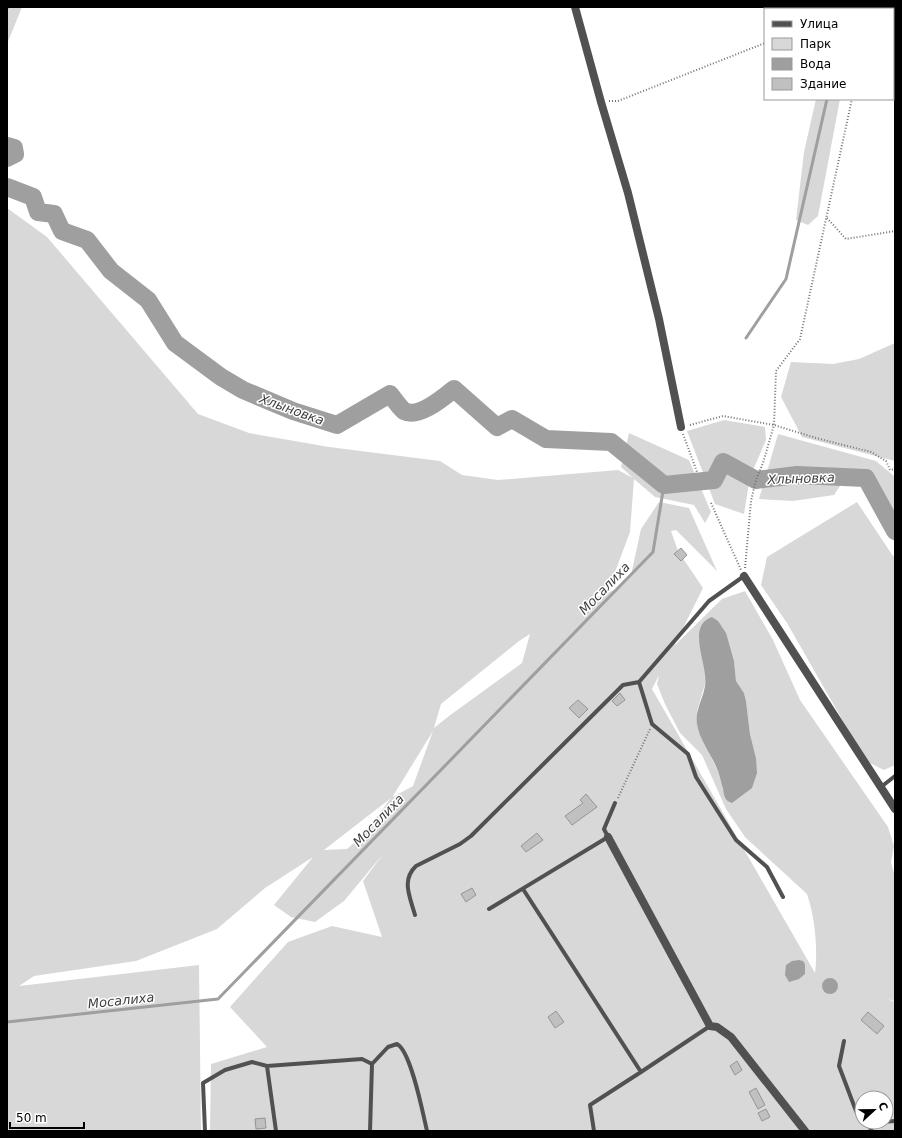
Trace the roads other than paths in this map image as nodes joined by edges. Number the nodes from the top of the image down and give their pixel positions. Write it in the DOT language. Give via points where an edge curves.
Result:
graph roads {
  1 [pos="575,7"];
  2 [pos="681,427"];
  3 [pos="744,576"];
  4 [pos="639,682"];
  5 [pos="895,776"];
  6 [pos="881,788"];
  7 [pos="615,803"];
  8 [pos="895,809"];
  9 [pos="608,837"];
  10 [pos="523,889"];
  11 [pos="783,897"];
  12 [pos="489,909"];
  13 [pos="415,915"];
  14 [pos="710,1026"];
  15 [pos="844,1041"];
  16 [pos="372,1064"];
  17 [pos="267,1066"];
  18 [pos="641,1072"];
  19 [pos="854,1106"];
  20 [pos="205,1131"];
  21 [pos="276,1131"];
  22 [pos="370,1131"];
  23 [pos="427,1131"];
  24 [pos="594,1131"];
  25 [pos="806,1131"];
  1 -- 2 [label="street" via="632,208 659,319"];
  3 -- 4 [label="lane" via="709,601"];
  3 -- 6 [label="street"];
  4 -- 11 [label="lane" via="652,724 688,754 696,777 736,840 767,866"];
  4 -- 13 [label="lane" via="623,685 471,836 411,871 406,884"];
  5 -- 6 [label="lane"];
  6 -- 8 [label="street"];
  7 -- 9 [label="lane" via="604,829"];
  9 -- 10 [label="lane"];
  9 -- 14 [label="street"];
  10 -- 12 [label="lane"];
  10 -- 18 [label="lane"];
  14 -- 18 [label="lane"];
  14 -- 25 [label="street" via="731,1037"];
  15 -- 19 [label="lane" via="839,1066"];
  16 -- 17 [label="lane" via="362,1059"];
  16 -- 22 [label="lane"];
  16 -- 23 [label="lane" via="392,1044 401,1046 416,1086"];
  17 -- 20 [label="lane" via="252,1062 225,1070 203,1083"];
  17 -- 21 [label="lane"];
  18 -- 24 [label="lane" via="590,1105"];
}
